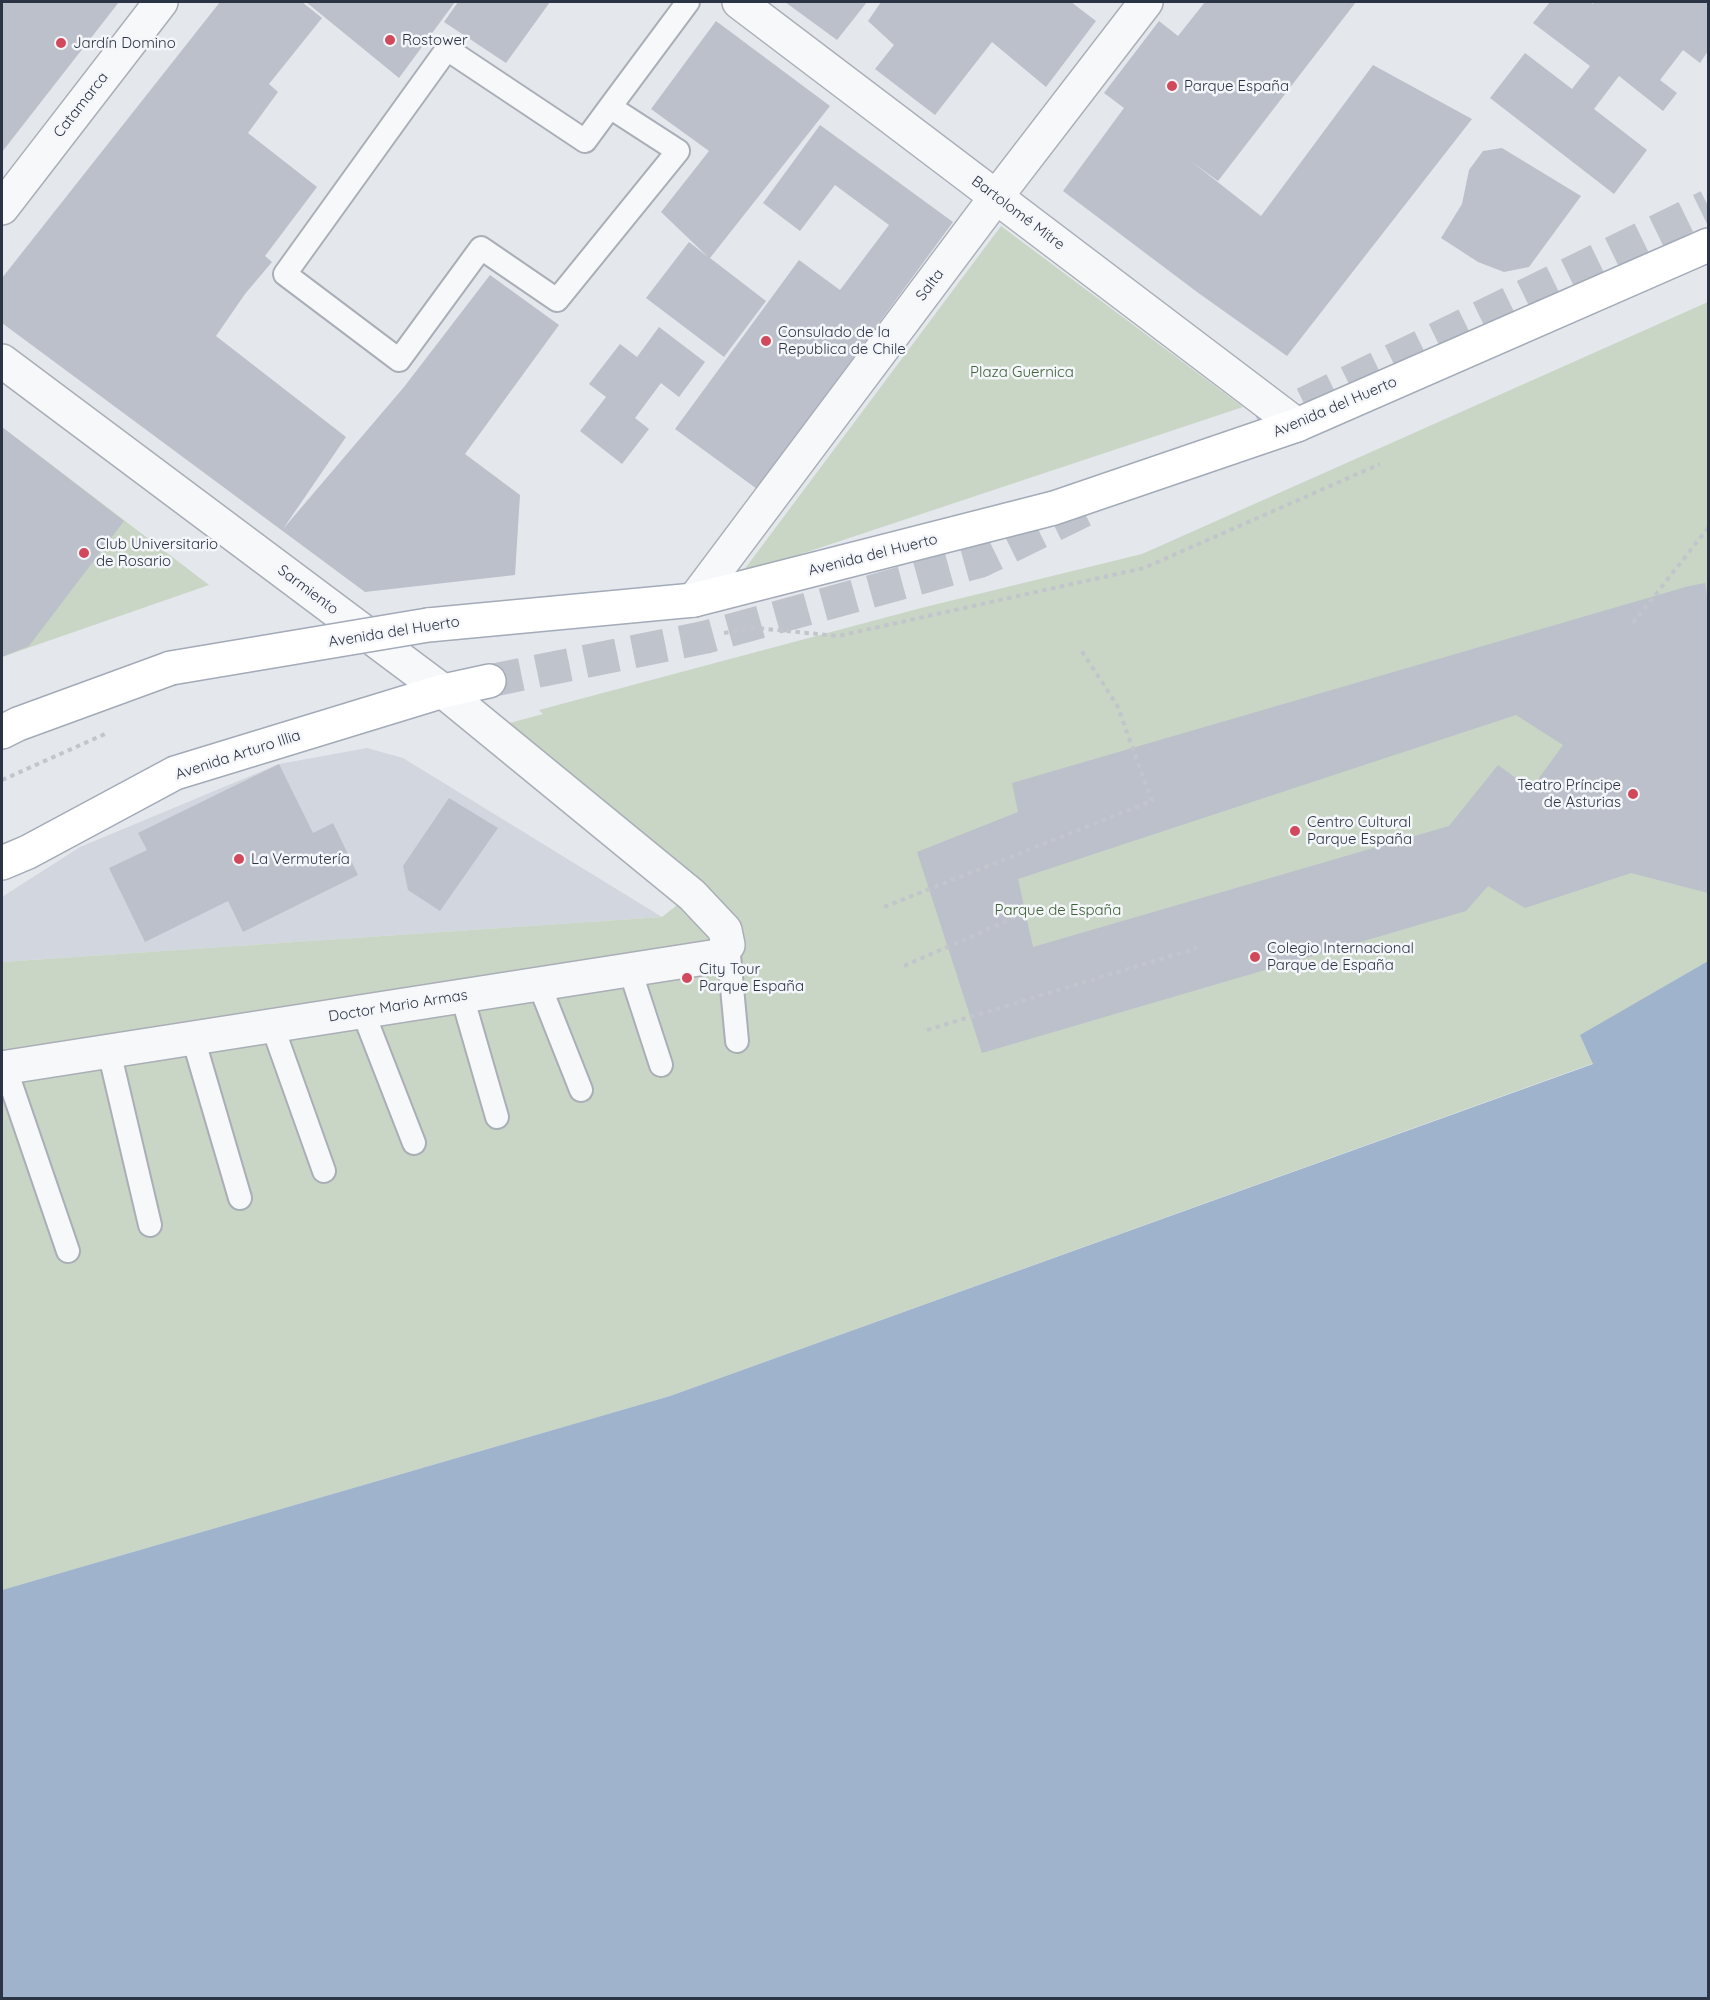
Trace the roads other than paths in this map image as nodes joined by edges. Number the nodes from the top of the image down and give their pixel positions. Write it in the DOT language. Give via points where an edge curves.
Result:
graph roads {
  1 [pos="161,2"];
  2 [pos="688,2"];
  3 [pos="739,2"];
  4 [pos="1146,2"];
  5 [pos="610,107"];
  6 [pos="996,196"];
  7 [pos="2,208"];
  8 [pos="1708,245"];
  9 [pos="2,362"];
  10 [pos="1297,424"];
  11 [pos="694,600"];
  12 [pos="489,681"];
  13 [pos="443,691"];
  14 [pos="2,732"];
  15 [pos="2,863"];
  16 [pos="728,945"];
  17 [pos="630,970"];
  18 [pos="539,984"];
  19 [pos="462,996"];
  20 [pos="363,1012"];
  21 [pos="272,1025"];
  22 [pos="193,1038"];
  23 [pos="737,1041"];
  24 [pos="109,1051"];
  25 [pos="661,1065"];
  26 [pos="3,1067"];
  27 [pos="581,1090"];
  28 [pos="497,1117"];
  29 [pos="414,1143"];
  30 [pos="324,1171"];
  31 [pos="240,1198"];
  32 [pos="150,1225"];
  33 [pos="68,1251"];
  1 -- 7 [label="street, Catamarca"];
  2 -- 5 [label="lane"];
  3 -- 6 [label="street, Bartolomé Mitre"];
  4 -- 6 [label="street, Salta"];
  5 -- 5 [label="lane" via="585,141 447,49 285,274 399,360 481,248 557,300 678,151"];
  6 -- 10 [label="street, Bartolomé Mitre"];
  6 -- 11 [label="street, Salta"];
  8 -- 10 [label="main road, Avenida del Huerto"];
  9 -- 13 [label="street, Sarmiento"];
  10 -- 11 [label="main road, Avenida del Huerto" via="1054,508"];
  11 -- 14 [label="main road, Avenida del Huerto, bridge" via="463,620 171,668"];
  12 -- 13 [label="main road, Avenida Arturo Illia"];
  13 -- 15 [label="main road, Avenida Arturo Illia" via="175,773"];
  13 -- 16 [label="street, Sarmiento" via="692,895 725,930"];
  16 -- 17 [label="street, Doctor Mario Armas" via="718,956"];
  16 -- 23 [label="lane"];
  17 -- 18 [label="street, Doctor Mario Armas"];
  17 -- 25 [label="lane"];
  18 -- 19 [label="street, Doctor Mario Armas"];
  18 -- 27 [label="lane"];
  19 -- 20 [label="street, Doctor Mario Armas"];
  19 -- 28 [label="lane"];
  20 -- 21 [label="street, Doctor Mario Armas"];
  20 -- 29 [label="lane"];
  21 -- 22 [label="street, Doctor Mario Armas"];
  21 -- 30 [label="lane"];
  22 -- 24 [label="street, Doctor Mario Armas"];
  22 -- 31 [label="lane"];
  24 -- 26 [label="street, Doctor Mario Armas"];
  24 -- 32 [label="lane"];
  26 -- 33 [label="lane"];
}
